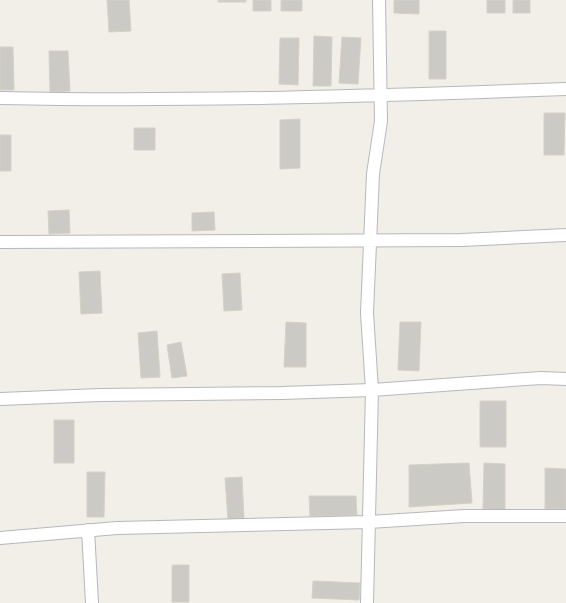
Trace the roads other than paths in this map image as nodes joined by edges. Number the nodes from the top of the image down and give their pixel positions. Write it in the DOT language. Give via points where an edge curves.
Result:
graph roads {
  1 [pos="379,0"];
  2 [pos="566,89"];
  3 [pos="380,96"];
  4 [pos="0,98"];
  5 [pos="566,235"];
  6 [pos="369,241"];
  7 [pos="0,242"];
  8 [pos="566,379"];
  9 [pos="372,390"];
  10 [pos="0,399"];
  11 [pos="566,516"];
  12 [pos="369,522"];
  13 [pos="88,530"];
  14 [pos="0,538"];
  15 [pos="92,603"];
  16 [pos="367,603"];
  1 -- 3 [label="street"];
  2 -- 3 [label="street"];
  3 -- 4 [label="street" via="87,100"];
  3 -- 6 [label="street" via="381,121 373,174"];
  5 -- 6 [label="street"];
  6 -- 7 [label="street"];
  6 -- 9 [label="street" via="367,313"];
  8 -- 9 [label="street" via="542,378"];
  9 -- 10 [label="street"];
  9 -- 12 [label="street"];
  11 -- 12 [label="street" via="464,516"];
  12 -- 13 [label="street"];
  12 -- 16 [label="street"];
  13 -- 14 [label="street"];
  13 -- 15 [label="street"];
}
